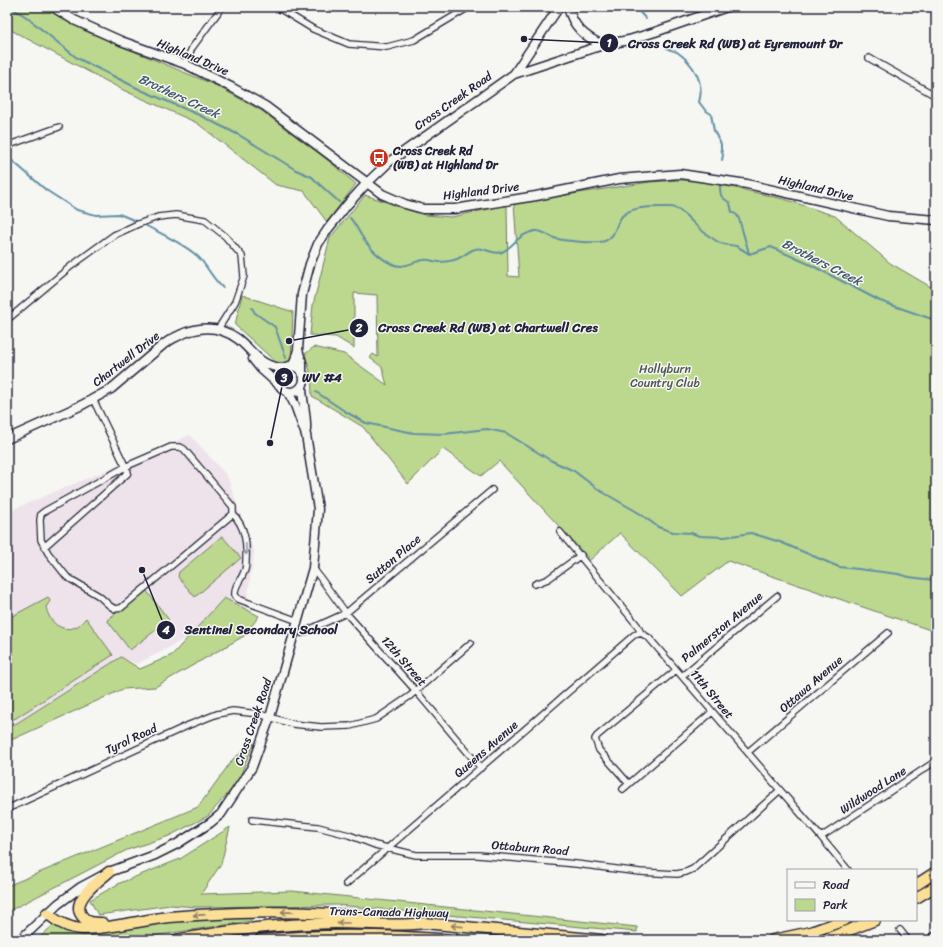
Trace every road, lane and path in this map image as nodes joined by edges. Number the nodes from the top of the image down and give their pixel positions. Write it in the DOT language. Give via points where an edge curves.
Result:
graph roads {
  1 [pos="53,7"];
  2 [pos="222,7"];
  3 [pos="277,7"];
  4 [pos="469,7"];
  5 [pos="559,7"];
  6 [pos="568,7"];
  7 [pos="727,7"];
  8 [pos="603,45"];
  9 [pos="868,58"];
  10 [pos="185,64"];
  11 [pos="514,74"];
  12 [pos="936,96"];
  13 [pos="59,127"];
  14 [pos="7,149"];
  15 [pos="367,183"];
  16 [pos="936,220"];
  17 [pos="7,320"];
  18 [pos="218,329"];
  19 [pos="247,348"];
  20 [pos="298,350"];
  21 [pos="287,367"];
  22 [pos="302,373"];
  23 [pos="278,384"];
  24 [pos="302,386"];
  25 [pos="288,392"];
  26 [pos="93,399"];
  27 [pos="306,435"];
  28 [pos="7,439"];
  29 [pos="127,466"];
  30 [pos="492,490"];
  31 [pos="233,514"];
  32 [pos="560,532"];
  33 [pos="44,547"];
  34 [pos="581,556"];
  35 [pos="313,568"];
  36 [pos="535,584"];
  37 [pos="777,596"];
  38 [pos="346,613"];
  39 [pos="298,621"];
  40 [pos="641,633"];
  41 [pos="888,633"];
  42 [pos="302,634"];
  43 [pos="471,643"];
  44 [pos="676,670"];
  45 [pos="682,676"];
  46 [pos="416,691"];
  47 [pos="712,712"];
  48 [pos="270,717"];
  49 [pos="748,752"];
  50 [pos="936,761"];
  51 [pos="481,768"];
  52 [pos="628,784"];
  53 [pos="622,789"];
  54 [pos="780,790"];
  55 [pos="7,809"];
  56 [pos="252,820"];
  57 [pos="821,836"];
  58 [pos="389,849"];
  59 [pos="847,869"];
  60 [pos="109,872"];
  61 [pos="936,872"];
  62 [pos="346,884"];
  63 [pos="917,884"];
  64 [pos="936,886"];
  65 [pos="917,897"];
  66 [pos="47,913"];
  67 [pos="138,921"];
  68 [pos="842,921"];
  69 [pos="872,921"];
  70 [pos="424,923"];
  71 [pos="900,930"];
  72 [pos="936,936"];
  73 [pos="20,940"];
  74 [pos="176,940"];
  75 [pos="260,940"];
  76 [pos="436,940"];
  77 [pos="454,940"];
  78 [pos="602,940"];
  79 [pos="773,940"];
  80 [pos="824,940"];
  81 [pos="908,940"];
  82 [pos="931,940"];
  1 -- 10 [label="street, Highland Drive" via="74,20 121,41"];
  2 -- 10 [label="street" via="192,48"];
  3 -- 4 [label="street" via="313,29 349,44 387,47 414,40"];
  5 -- 11 [label="street, Cross Creek Road"];
  6 -- 8 [label="street" via="578,29"];
  7 -- 8 [label="street, Cross Creek Road" via="655,32"];
  8 -- 11 [label="street, Cross Creek Road"];
  9 -- 12 [label="street"];
  10 -- 15 [label="street, Highland Drive" via="264,106"];
  11 -- 15 [label="street, Cross Creek Road" via="417,141"];
  13 -- 14 [label="street" via="12,144"];
  15 -- 16 [label="street, Highland Drive" via="382,194 423,209 455,209 619,179 680,174 747,184 888,216"];
  15 -- 20 [label="street, Cross Creek Road" via="318,244 302,294"];
  17 -- 18 [label="street" via="70,267 114,235 158,217 176,215 205,220 225,236 242,256 244,276 235,302"];
  18 -- 19 [label="street" via="238,339"];
  18 -- 26 [label="street, Chartwell Drive" via="203,328 173,337 111,389"];
  19 -- 21 [label="street" via="262,362 272,367"];
  19 -- 23 [label="street" via="261,369"];
  20 -- 21 [label="street, Cross Creek Road" via="294,363"];
  20 -- 22 [label="street, Cross Creek Road"];
  21 -- 22 [label="street" via="296,367"];
  21 -- 23 [label="street" via="278,376"];
  22 -- 24 [label="street"];
  23 -- 25 [label="street"];
  24 -- 25 [label="street" via="296,392"];
  24 -- 27 [label="street, Cross Creek Road"];
  25 -- 27 [label="street, Cross Creek Road" via="296,405"];
  26 -- 28 [label="street, Chartwell Drive"];
  26 -- 29 [label="street"];
  27 -- 35 [label="street, Cross Creek Road" via="318,509"];
  29 -- 31 [label="street" via="171,447 180,447 233,506"];
  29 -- 33 [label="street" via="127,474"];
  29 -- 33 [label="street" via="45,510 40,520"];
  30 -- 38 [label="street, Sutton Place"];
  31 -- 33 [label="street" via="121,608 116,609 67,577"];
  31 -- 39 [label="street, one-way" via="243,528 246,538 245,572 235,587 235,595 238,599"];
  32 -- 34 [label="street, 11th Street"];
  34 -- 36 [label="street" via="548,579"];
  34 -- 40 [label="street, 11th Street" via="638,625"];
  35 -- 38 [label="street, 12th Street"];
  35 -- 39 [label="street, Cross Creek Road"];
  37 -- 45 [label="street, Palmerston Avenue"];
  38 -- 42 [label="street, Sutton Place"];
  38 -- 46 [label="street, 12th Street"];
  39 -- 48 [label="street, Cross Creek Road"];
  40 -- 44 [label="street, 11th Street" via="649,638"];
  40 -- 51 [label="street, Queens Avenue" via="634,635"];
  41 -- 49 [label="street, Ottawa Avenue"];
  43 -- 46 [label="street, Tyrol Road"];
  44 -- 45 [label="street, 11th Street"];
  44 -- 52 [label="street" via="595,739 599,750"];
  45 -- 47 [label="street, 11th Street"];
  46 -- 48 [label="street, Tyrol Road" via="376,719 350,726 321,727 293,724"];
  46 -- 51 [label="street, 12th Street"];
  47 -- 49 [label="street, 11th Street"];
  47 -- 52 [label="street"];
  48 -- 55 [label="street, Tyrol Road" via="233,711 217,714"];
  48 -- 60 [label="street, Cross Creek Road" via="252,767 221,814 177,844"];
  49 -- 54 [label="street, 11th Street"];
  50 -- 57 [label="street, Wildwood Lane"];
  51 -- 58 [label="street, Queens Avenue"];
  52 -- 53 [label="street"];
  54 -- 57 [label="street, 11th Street"];
  54 -- 58 [label="street, Ottaburn Road" via="693,869 677,874 478,854 416,855"];
  56 -- 58 [label="street, Ottaburn Road" via="318,827"];
  57 -- 59 [label="street, 11th Street"];
  58 -- 62 [label="street, Queens Avenue"];
  60 -- 66 [label="street, Cross Creek Road" via="69,895"];
  60 -- 67 [label="highway" via="85,894 79,904 80,913 87,921 92,922"];
  61 -- 63 [label="highway"];
  64 -- 65 [label="highway"];
  66 -- 67 [label="highway" via="60,923 74,928"];
  66 -- 73 [label="street, Cross Creek Road"];
  70 -- 67 [label="highway, one-way" via="289,912 212,914"];
  68 -- 79 [label="highway" via="811,932"];
  69 -- 80 [label="highway"];
  70 -- 74 [label="highway, Trans-Canada Highway, one-way" via="291,925 236,930"];
  78 -- 70 [label="highway, Trans-Canada Highway, one-way"];
  71 -- 81 [label="street"];
  72 -- 82 [label="street"];
  75 -- 77 [label="highway, Trans-Canada Highway" via="344,935"];
  76 -- 77 [label="highway"];
}
